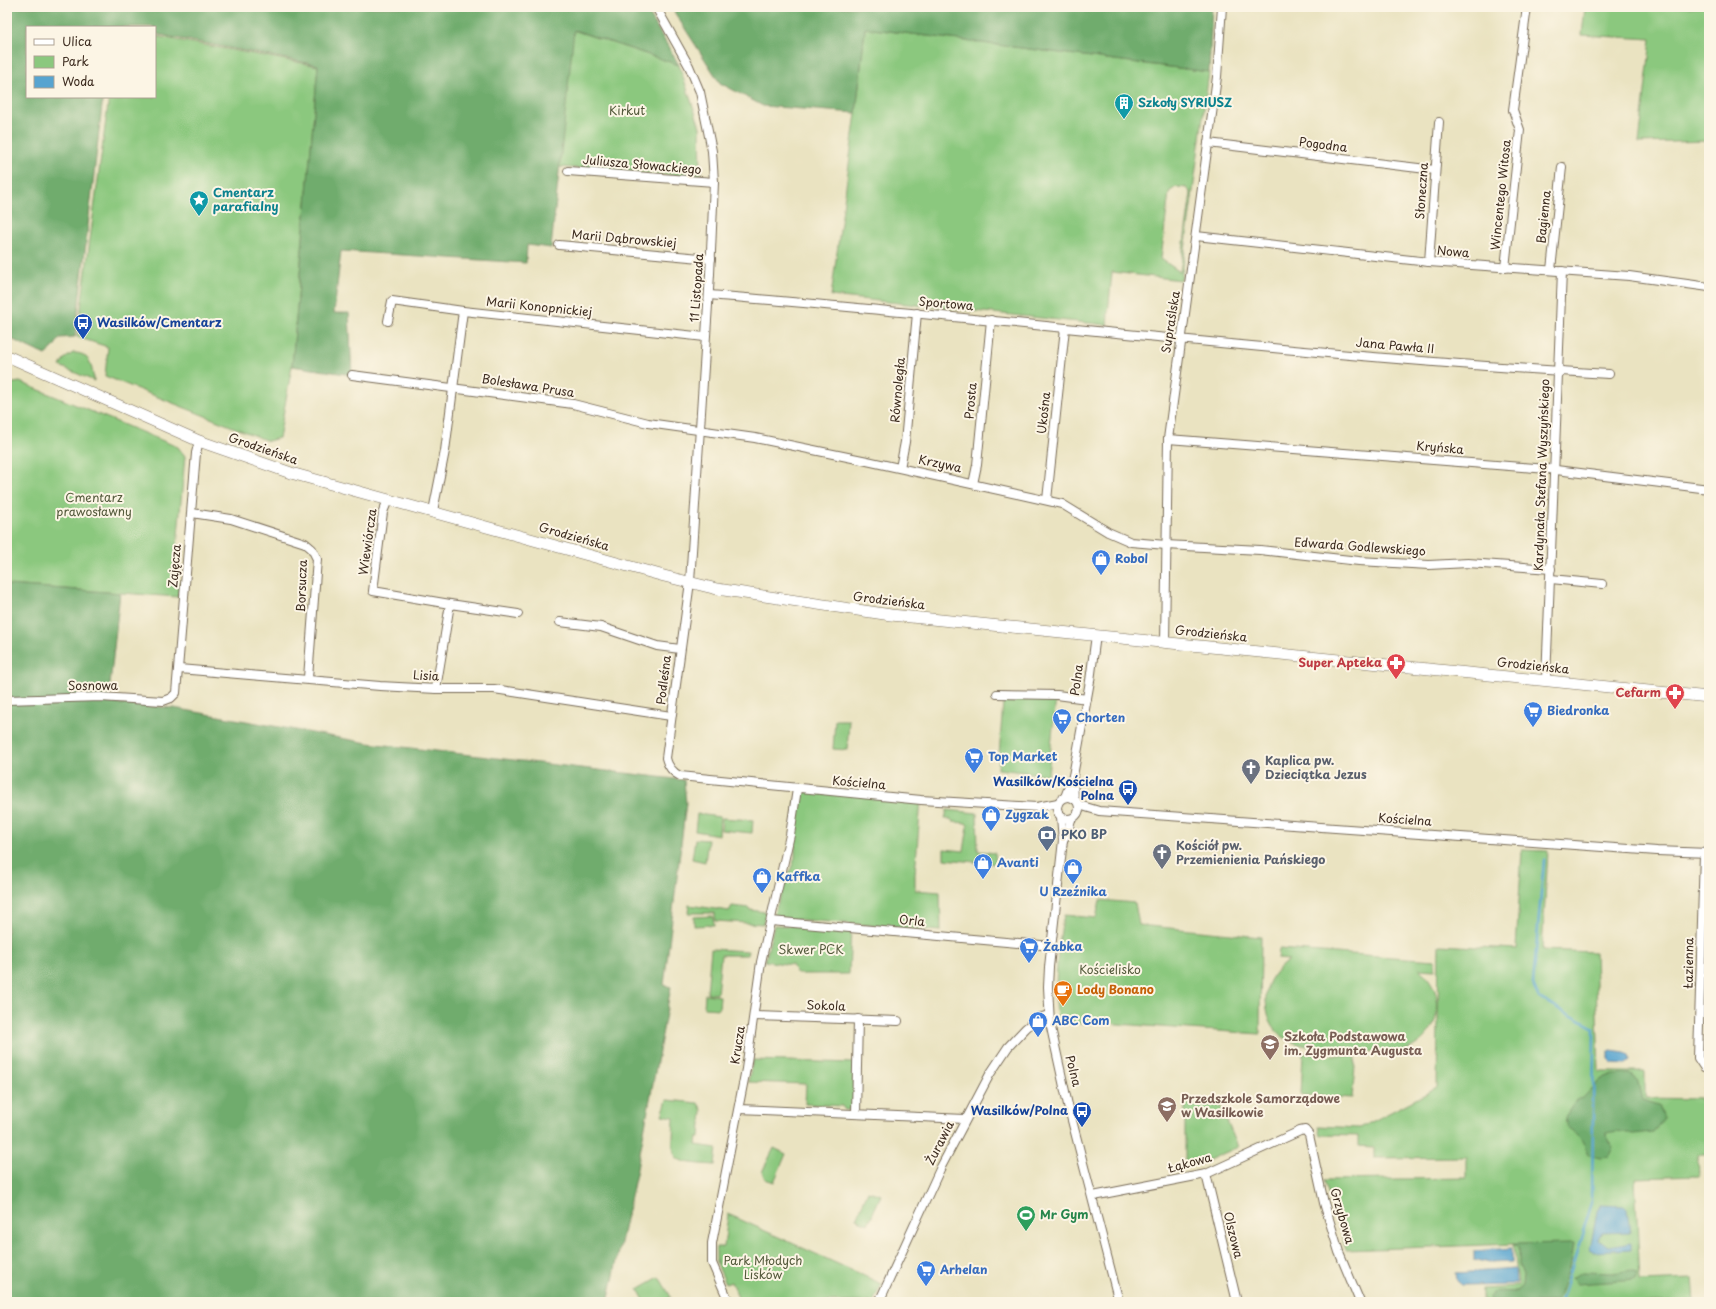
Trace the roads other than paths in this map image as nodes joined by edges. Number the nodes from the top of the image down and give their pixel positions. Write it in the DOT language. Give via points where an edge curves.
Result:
graph roads {
  1 [pos="656,7"];
  2 [pos="1222,7"];
  3 [pos="1527,7"];
  4 [pos="1438,122"];
  5 [pos="1208,143"];
  6 [pos="1562,166"];
  7 [pos="1435,170"];
  8 [pos="568,171"];
  9 [pos="714,182"];
  10 [pos="1196,236"];
  11 [pos="559,245"];
  12 [pos="711,259"];
  13 [pos="1429,262"];
  14 [pos="1505,268"];
  15 [pos="1551,270"];
  16 [pos="1562,271"];
  17 [pos="1709,287"];
  18 [pos="709,295"];
  19 [pos="463,311"];
  20 [pos="917,313"];
  21 [pos="990,320"];
  22 [pos="388,321"];
  23 [pos="1065,328"];
  24 [pos="705,336"];
  25 [pos="1180,339"];
  26 [pos="7,356"];
  27 [pos="1557,371"];
  28 [pos="352,374"];
  29 [pos="1609,374"];
  30 [pos="454,387"];
  31 [pos="699,431"];
  32 [pos="1168,439"];
  33 [pos="200,441"];
  34 [pos="900,468"];
  35 [pos="1555,470"];
  36 [pos="973,484"];
  37 [pos="1709,489"];
  38 [pos="388,500"];
  39 [pos="1047,500"];
  40 [pos="432,511"];
  41 [pos="192,513"];
  42 [pos="1166,546"];
  43 [pos="1551,569"];
  44 [pos="1551,579"];
  45 [pos="690,582"];
  46 [pos="1602,584"];
  47 [pos="450,604"];
  48 [pos="518,614"];
  49 [pos="560,622"];
  50 [pos="1096,635"];
  51 [pos="1165,643"];
  52 [pos="680,649"];
  53 [pos="179,668"];
  54 [pos="308,678"];
  55 [pos="1546,680"];
  56 [pos="436,689"];
  57 [pos="176,693"];
  58 [pos="997,694"];
  59 [pos="1709,697"];
  60 [pos="7,700"];
  61 [pos="1087,700"];
  62 [pos="671,716"];
  63 [pos="680,776"];
  64 [pos="1073,776"];
  65 [pos="797,789"];
  66 [pos="1061,800"];
  67 [pos="1077,802"];
  68 [pos="1037,807"];
  69 [pos="1099,811"];
  70 [pos="1059,815"];
  71 [pos="1075,817"];
  72 [pos="1063,840"];
  73 [pos="1707,853"];
  74 [pos="771,921"];
  75 [pos="1052,946"];
  76 [pos="1049,1015"];
  77 [pos="754,1016"];
  78 [pos="858,1019"];
  79 [pos="898,1021"];
  80 [pos="1709,1068"];
  81 [pos="739,1109"];
  82 [pos="856,1114"];
  83 [pos="965,1119"];
  84 [pos="1309,1135"];
  85 [pos="1206,1174"];
  86 [pos="1093,1196"];
  87 [pos="729,1302"];
  88 [pos="879,1302"];
  89 [pos="1119,1302"];
  90 [pos="1237,1302"];
  91 [pos="1360,1302"];
  1 -- 9 [label="street, 11 Listopada" via="690,66 700,92 712,151"];
  2 -- 5 [label="street, Supraślska" via="1217,77"];
  3 -- 14 [label="street, Wincentego Witosa" via="1513,110 1520,130"];
  4 -- 7 [label="street, Słoneczna"];
  5 -- 7 [label="street, Pogodna"];
  5 -- 10 [label="street, Supraślska"];
  6 -- 15 [label="street, Bagienna"];
  7 -- 13 [label="street, Słoneczna"];
  8 -- 9 [label="street, Juliusza Słowackiego"];
  9 -- 12 [label="street, 11 Listopada"];
  10 -- 13 [label="street, Nowa"];
  10 -- 25 [label="street, Supraślska"];
  11 -- 12 [label="street, Marii Dąbrowskiej"];
  12 -- 18 [label="street, 11 Listopada"];
  13 -- 14 [label="street, Nowa"];
  14 -- 15 [label="street, Nowa"];
  15 -- 16 [label="street, Nowa"];
  16 -- 17 [label="street, Nowa" via="1629,276"];
  16 -- 27 [label="street, Kardynała Stefana Wyszyńskiego"];
  18 -- 20 [label="street, Sportowa"];
  18 -- 24 [label="street, 11 Listopada"];
  19 -- 22 [label="street, Marii Konopnickiej" via="392,300"];
  19 -- 24 [label="street, Marii Konopnickiej"];
  19 -- 30 [label="street"];
  20 -- 21 [label="street, Sportowa"];
  20 -- 34 [label="street, Równoległa" via="905,442"];
  21 -- 23 [label="street, Sportowa"];
  21 -- 36 [label="street, Prosta" via="977,465"];
  23 -- 25 [label="street, Sportowa"];
  23 -- 39 [label="street, Ukośna"];
  24 -- 31 [label="street, 11 Listopada"];
  25 -- 27 [label="street, Jana Pawła II"];
  25 -- 32 [label="street, Supraślska"];
  26 -- 33 [label="main road, Grodzieńska"];
  27 -- 29 [label="street, Jana Pawła II"];
  27 -- 35 [label="street, Kardynała Stefana Wyszyńskiego"];
  28 -- 30 [label="street, Bolesława Prusa"];
  30 -- 31 [label="street, Bolesława Prusa" via="573,404 648,423"];
  30 -- 40 [label="street" via="445,451"];
  31 -- 34 [label="street, Krzywa" via="755,438"];
  31 -- 45 [label="street, 11 Listopada"];
  32 -- 35 [label="street, Kryńska"];
  32 -- 42 [label="street, Supraślska"];
  33 -- 38 [label="main road, Grodzieńska" via="291,473"];
  33 -- 41 [label="street, Zajęcza" via="196,453"];
  34 -- 36 [label="street, Krzywa"];
  35 -- 37 [label="street, Kryńska"];
  35 -- 43 [label="street, Kardynała Stefana Wyszyńskiego"];
  36 -- 39 [label="street, Krzywa"];
  38 -- 40 [label="main road, Grodzieńska"];
  38 -- 47 [label="street, Wiewiórcza" via="383,512 373,591"];
  39 -- 42 [label="street, Krzywa" via="1062,504 1108,532 1131,542"];
  40 -- 45 [label="main road, Grodzieńska"];
  41 -- 53 [label="street, Zajęcza"];
  41 -- 54 [label="street, Borsucza" via="231,519 305,543 312,549 317,559"];
  42 -- 43 [label="street, Edwarda Godlewskiego" via="1260,550 1359,561 1429,565 1468,562"];
  42 -- 51 [label="street, Supraślska"];
  43 -- 44 [label="street, Kardynała Stefana Wyszyńskiego"];
  44 -- 46 [label="street"];
  44 -- 55 [label="street, Kardynała Stefana Wyszyńskiego"];
  45 -- 50 [label="main road, Grodzieńska" via="772,598 891,615"];
  45 -- 52 [label="street, Podleśna"];
  47 -- 48 [label="street"];
  47 -- 56 [label="street"];
  49 -- 52 [label="street" via="601,627 657,646"];
  50 -- 51 [label="main road, Grodzieńska"];
  50 -- 61 [label="street, Polna"];
  51 -- 55 [label="main road, Grodzieńska"];
  52 -- 62 [label="street, Podleśna"];
  53 -- 54 [label="street, Lisia"];
  53 -- 57 [label="street, Zajęcza"];
  54 -- 56 [label="street, Lisia"];
  55 -- 59 [label="main road, Grodzieńska"];
  56 -- 62 [label="street, Lisia" via="494,689"];
  57 -- 60 [label="street, Sosnowa" via="163,701 100,697"];
  58 -- 61 [label="street" via="1057,695"];
  61 -- 64 [label="street, Polna"];
  62 -- 63 [label="street, Podleśna" via="666,758 670,769"];
  63 -- 65 [label="street, Kościelna"];
  64 -- 66 [label="street, Polna"];
  64 -- 67 [label="street, Polna"];
  65 -- 68 [label="street, Kościelna"];
  65 -- 74 [label="street, Krucza" via="790,835"];
  66 -- 67 [label="street, Kościelna"];
  66 -- 68 [label="street, Kościelna"];
  66 -- 70 [label="street, Polna"];
  67 -- 69 [label="street, Kościelna"];
  67 -- 71 [label="street, Polna"];
  68 -- 70 [label="street, Kościelna"];
  69 -- 71 [label="street, Kościelna"];
  69 -- 73 [label="street, Kościelna"];
  70 -- 71 [label="street, Kościelna"];
  70 -- 72 [label="street, Polna"];
  71 -- 72 [label="street, Polna"];
  72 -- 75 [label="street, Polna"];
  73 -- 80 [label="street, Łazienna" via="1698,1058 1704,1067"];
  74 -- 75 [label="street, Orla"];
  74 -- 77 [label="street, Krucza" via="761,962"];
  75 -- 76 [label="street, Polna" via="1048,987"];
  76 -- 83 [label="street, Żurawia" via="1031,1022 1008,1047"];
  76 -- 86 [label="street, Polna" via="1055,1050"];
  77 -- 78 [label="street, Sokola"];
  77 -- 81 [label="street, Krucza"];
  78 -- 79 [label="street, Sokola"];
  78 -- 82 [label="street"];
  81 -- 82 [label="street"];
  81 -- 87 [label="street, Krucza" via="712,1243 712,1263"];
  82 -- 83 [label="street"];
  83 -- 88 [label="street, Żurawia" via="940,1167"];
  84 -- 85 [label="street, Łąkowa" via="1305,1130 1300,1131"];
  84 -- 91 [label="street, Grzybowa" via="1324,1202"];
  85 -- 86 [label="street, Łąkowa"];
  85 -- 90 [label="street, Olszowa"];
  86 -- 89 [label="street, Polna"];
}
